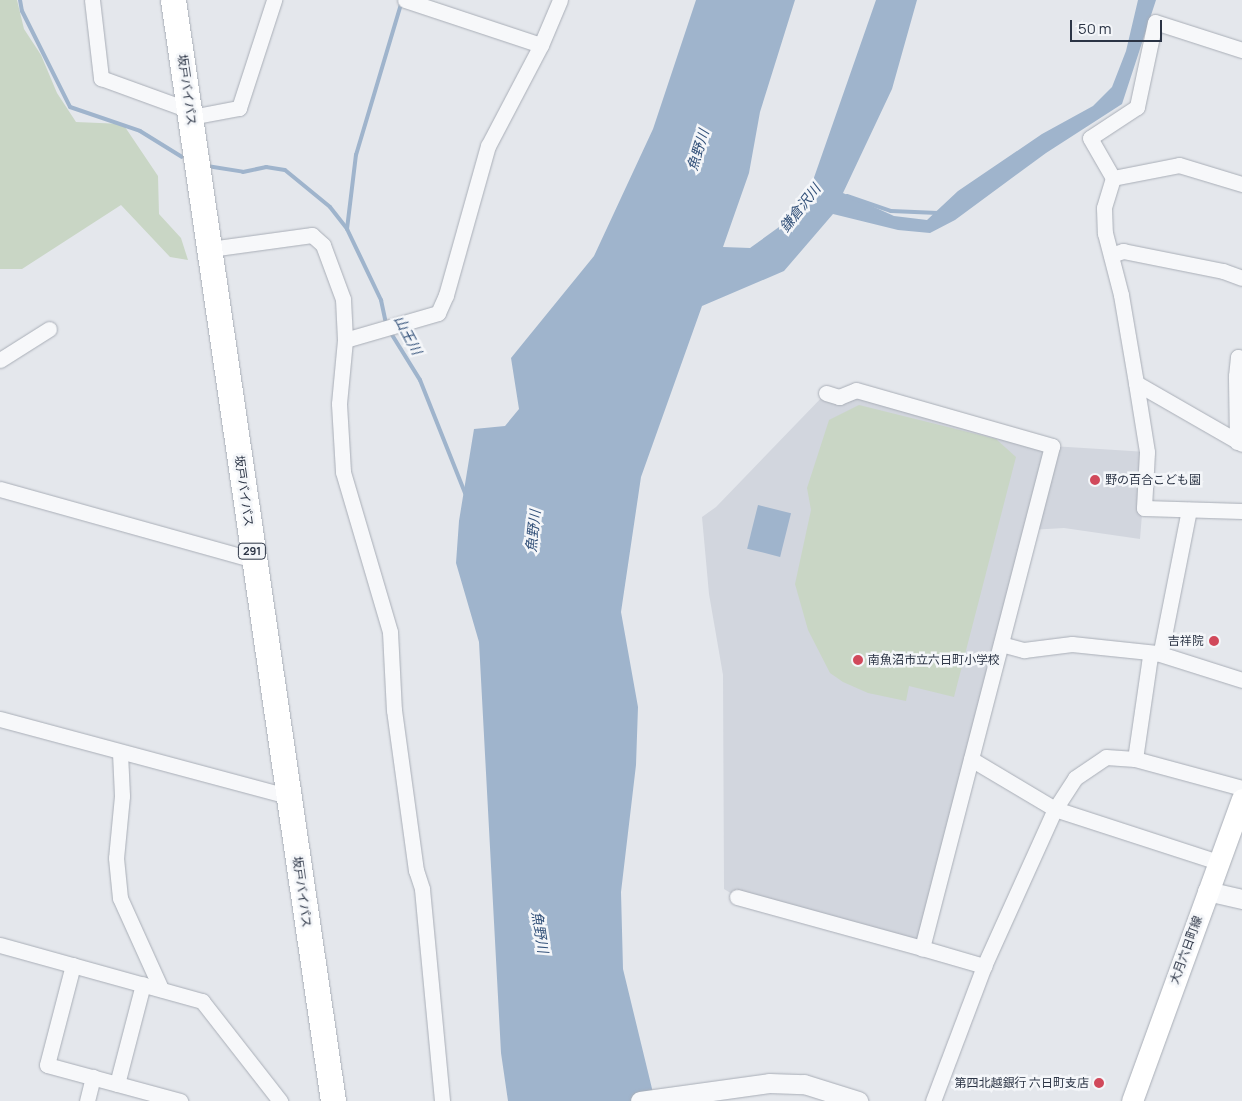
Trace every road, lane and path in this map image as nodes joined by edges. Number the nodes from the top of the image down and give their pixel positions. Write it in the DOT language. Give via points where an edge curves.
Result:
graph roads {
  1 [pos="92,0"];
  2 [pos="174,0"];
  3 [pos="274,0"];
  4 [pos="560,0"];
  5 [pos="407,1"];
  6 [pos="541,45"];
  7 [pos="1242,50"];
  8 [pos="190,114"];
  9 [pos="1113,178"];
  10 [pos="1242,184"];
  11 [pos="210,249"];
  12 [pos="1111,255"];
  13 [pos="1242,278"];
  14 [pos="49,329"];
  15 [pos="345,340"];
  16 [pos="1242,358"];
  17 [pos="0,360"];
  18 [pos="1136,383"];
  19 [pos="826,393"];
  20 [pos="1239,443"];
  21 [pos="0,489"];
  22 [pos="1189,510"];
  23 [pos="1242,511"];
  24 [pos="254,560"];
  25 [pos="1000,644"];
  26 [pos="1157,653"];
  27 [pos="1242,680"];
  28 [pos="0,719"];
  29 [pos="120,753"];
  30 [pos="971,759"];
  31 [pos="1135,759"];
  32 [pos="288,796"];
  33 [pos="1242,799"];
  34 [pos="1055,809"];
  35 [pos="1218,862"];
  36 [pos="1207,892"];
  37 [pos="738,897"];
  38 [pos="1242,899"];
  39 [pos="0,945"];
  40 [pos="922,948"];
  41 [pos="73,965"];
  42 [pos="984,966"];
  43 [pos="143,984"];
  44 [pos="161,989"];
  45 [pos="93,1077"];
  46 [pos="117,1084"];
  47 [pos="87,1101"];
  48 [pos="180,1101"];
  49 [pos="280,1101"];
  50 [pos="333,1101"];
  51 [pos="442,1101"];
  52 [pos="640,1101"];
  53 [pos="858,1101"];
  54 [pos="933,1101"];
  55 [pos="1132,1101"];
  1 -- 8 [label="street" via="101,78"];
  2 -- 8 [label="highway, 坂戸バイパス / 291"];
  3 -- 8 [label="street" via="239,108"];
  4 -- 6 [label="street"];
  5 -- 6 [label="street"];
  6 -- 15 [label="street" via="488,146 446,295 438,313"];
  7 -- 9 [label="street" via="1155,22 1137,106 1090,138"];
  8 -- 11 [label="highway, 坂戸バイパス / 291"];
  9 -- 10 [label="street" via="1179,165"];
  9 -- 12 [label="street" via="1104,208 1105,233"];
  11 -- 15 [label="street" via="312,235 323,245 343,299"];
  11 -- 24 [label="highway, 坂戸バイパス / 291"];
  12 -- 13 [label="street" via="1123,251 1223,271"];
  12 -- 18 [label="street"];
  14 -- 17 [label="street"];
  15 -- 51 [label="street" via="339,404 343,472 390,632 394,710 416,870 422,889"];
  16 -- 20 [label="street" via="1238,357 1236,376"];
  18 -- 20 [label="street"];
  18 -- 22 [label="street" via="1147,452 1144,508"];
  19 -- 25 [label="street" via="839,397 856,390 1052,446"];
  21 -- 24 [label="street"];
  22 -- 23 [label="street"];
  22 -- 26 [label="street"];
  24 -- 32 [label="highway, 坂戸バイパス / 291"];
  25 -- 26 [label="street" via="1024,650 1072,644"];
  25 -- 30 [label="street"];
  26 -- 27 [label="street"];
  26 -- 31 [label="street" via="1150,656"];
  28 -- 29 [label="street"];
  29 -- 32 [label="street"];
  29 -- 44 [label="street" via="122,796 116,858 120,898"];
  30 -- 34 [label="street"];
  30 -- 40 [label="street"];
  31 -- 33 [label="street"];
  31 -- 34 [label="street" via="1106,758 1075,778"];
  32 -- 50 [label="highway, 坂戸バイパス / 291"];
  33 -- 35 [label="main road, 大月六日町線"];
  34 -- 35 [label="street"];
  34 -- 42 [label="street"];
  35 -- 36 [label="main road, 大月六日町線"];
  36 -- 38 [label="street"];
  36 -- 55 [label="main road, 大月六日町線"];
  37 -- 40 [label="street"];
  39 -- 41 [label="street"];
  40 -- 42 [label="street"];
  41 -- 43 [label="street"];
  41 -- 45 [label="street" via="47,1065"];
  42 -- 54 [label="street"];
  43 -- 44 [label="street"];
  43 -- 46 [label="street"];
  44 -- 49 [label="street" via="202,1002"];
  45 -- 46 [label="street"];
  45 -- 47 [label="street"];
  46 -- 48 [label="street"];
  52 -- 53 [label="street" via="769,1083 804,1084"];
}
